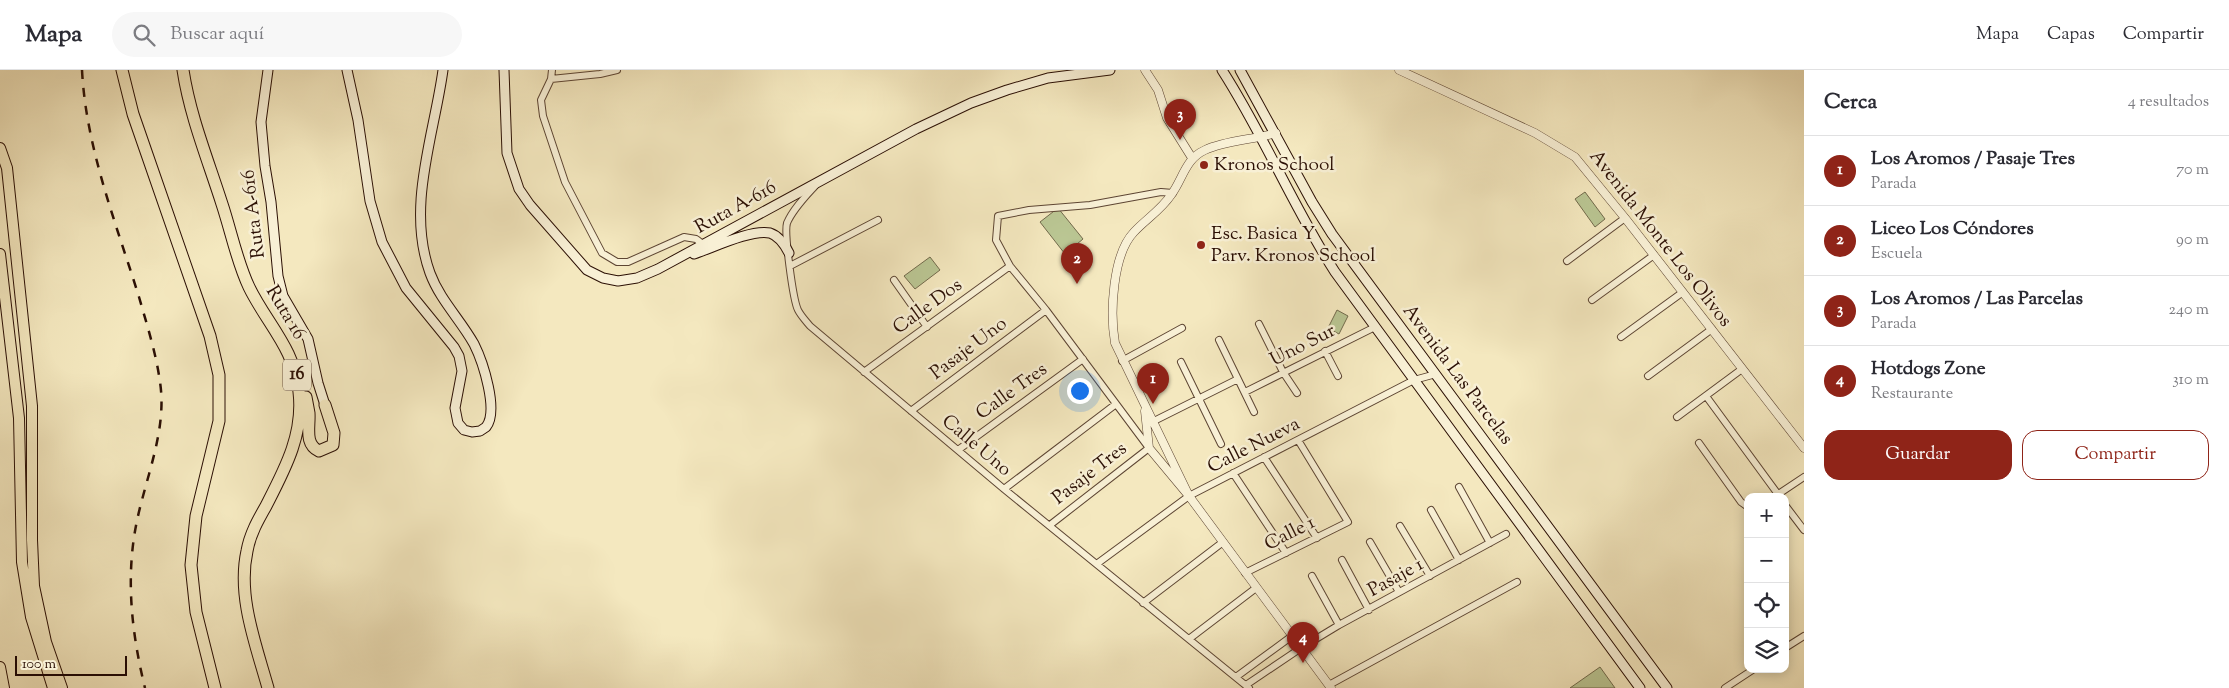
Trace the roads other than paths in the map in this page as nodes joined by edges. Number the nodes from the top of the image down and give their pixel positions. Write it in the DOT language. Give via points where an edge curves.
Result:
graph roads {
  1 [pos="122,70"];
  2 [pos="183,70"];
  3 [pos="268,70"];
  4 [pos="347,70"];
  5 [pos="444,70"];
  6 [pos="504,70"];
  7 [pos="552,70"];
  8 [pos="617,70"];
  9 [pos="1110,70"];
  10 [pos="1145,70"];
  11 [pos="1222,70"];
  12 [pos="1240,70"];
  13 [pos="1248,70"];
  14 [pos="1399,70"];
  15 [pos="551,79"];
  16 [pos="1248,82"];
  17 [pos="1276,133"];
  18 [pos="1261,137"];
  19 [pos="0,148"];
  20 [pos="1192,158"];
  21 [pos="4,169"];
  22 [pos="819,181"];
  23 [pos="1173,193"];
  24 [pos="1625,218"];
  25 [pos="878,220"];
  26 [pos="706,247"];
  27 [pos="789,253"];
  28 [pos="0,254"];
  29 [pos="1654,255"];
  30 [pos="1567,261"];
  31 [pos="790,266"];
  32 [pos="1010,266"];
  33 [pos="894,280"];
  34 [pos="1683,292"];
  35 [pos="1592,300"];
  36 [pos="1046,310"];
  37 [pos="1259,324"];
  38 [pos="927,327"];
  39 [pos="1375,327"];
  40 [pos="1182,328"];
  41 [pos="1712,329"];
  42 [pos="1621,337"];
  43 [pos="1219,340"];
  44 [pos="1325,351"];
  45 [pos="1083,359"];
  46 [pos="1122,361"];
  47 [pos="1181,362"];
  48 [pos="1742,369"];
  49 [pos="296,370"];
  50 [pos="864,372"];
  51 [pos="1283,372"];
  52 [pos="1436,374"];
  53 [pos="1338,376"];
  54 [pos="1648,376"];
  55 [pos="1238,379"];
  56 [pos="1414,380"];
  57 [pos="1245,392"];
  58 [pos="1297,393"];
  59 [pos="1706,396"];
  60 [pos="1199,397"];
  61 [pos="1116,404"];
  62 [pos="325,405"];
  63 [pos="911,411"];
  64 [pos="1254,412"];
  65 [pos="1677,417"];
  66 [pos="1150,423"];
  67 [pos="1298,440"];
  68 [pos="1699,442"];
  69 [pos="1221,444"];
  70 [pos="1149,448"];
  71 [pos="1804,448"];
  72 [pos="958,450"];
  73 [pos="1264,457"];
  74 [pos="1233,474"];
  75 [pos="1804,477"];
  76 [pos="1459,487"];
  77 [pos="1004,489"];
  78 [pos="1775,493"];
  79 [pos="1781,493"];
  80 [pos="1189,496"];
  81 [pos="1744,504"];
  82 [pos="1789,509"];
  83 [pos="1431,510"];
  84 [pos="1050,525"];
  85 [pos="1400,526"];
  86 [pos="1804,530"];
  87 [pos="1506,534"];
  88 [pos="1317,538"];
  89 [pos="1223,542"];
  90 [pos="1370,542"];
  91 [pos="1490,543"];
  92 [pos="1286,553"];
  93 [pos="1342,560"];
  94 [pos="1459,560"];
  95 [pos="1098,563"];
  96 [pos="1245,573"];
  97 [pos="1312,576"];
  98 [pos="1430,576"];
  99 [pos="1517,582"];
  100 [pos="1256,588"];
  101 [pos="1399,592"];
  102 [pos="1143,603"];
  103 [pos="1369,610"];
  104 [pos="1339,625"];
  105 [pos="1292,636"];
  106 [pos="1804,636"];
  107 [pos="1189,639"];
  108 [pos="1789,645"];
  109 [pos="1301,648"];
  110 [pos="0,667"];
  111 [pos="1748,673"];
  112 [pos="1236,677"];
  113 [pos="1248,686"];
  114 [pos="1330,687"];
  115 [pos="4,688"];
  116 [pos="53,688"];
  117 [pos="62,688"];
  118 [pos="215,688"];
  119 [pos="268,688"];
  120 [pos="1640,688"];
  121 [pos="1667,688"];
  122 [pos="1725,688"];
  1 -- 118 [label="highway" via="133,114 210,336 219,375 219,422 196,516 191,566 196,612"];
  2 -- 49 [label="highway, Ruta 16 / 16" via="192,112 246,280 283,341"];
  3 -- 62 [label="main road, Ruta A-616" via="261,122 278,276 283,296 308,340"];
  4 -- 5 [label="main road" via="370,201 382,242 406,288 457,352 462,371 455,415 464,430 476,432 486,427 492,413 482,365 473,343 436,285 427,263 422,236 422,192"];
  6 -- 26 [label="main road, Ruta A-616" via="507,153 519,189 587,270 618,281 637,278"];
  7 -- 15 [label="street"];
  8 -- 15 [label="street"];
  9 -- 22 [label="main road, Ruta A-616" via="1048,78 1007,90 916,129"];
  10 -- 20 [label="street" via="1158,90 1167,118"];
  11 -- 18 [label="main road, Avenida Las Parcelas"];
  12 -- 16 [label="main road, Avenida Las Parcelas"];
  13 -- 16 [label="main road"];
  14 -- 24 [label="street, Avenida Monte Los Olivos" via="1571,153"];
  15 -- 26 [label="street" via="541,100 543,116 565,182 602,254 617,262 628,262 684,237 696,239"];
  16 -- 17 [label="main road, Avenida Las Parcelas"];
  17 -- 18 [label="street"];
  17 -- 52 [label="main road, Avenida Las Parcelas" via="1328,228"];
  18 -- 20 [label="street" via="1212,148"];
  18 -- 39 [label="main road, Avenida Las Parcelas" via="1319,248"];
  19 -- 21 [label="main road"];
  20 -- 23 [label="street"];
  21 -- 117 [label="main road" via="32,406 34,586 44,635"];
  22 -- 26 [label="main road, Ruta A-616"];
  22 -- 27 [label="street, Calle Uno" via="786,225"];
  23 -- 32 [label="street" via="1161,192 1090,205 998,216 996,240"];
  23 -- 46 [label="street" via="1133,233 1121,254 1112,327"];
  24 -- 29 [label="street, Avenida Monte Los Olivos"];
  24 -- 30 [label="street"];
  25 -- 31 [label="street"];
  26 -- 27 [label="main road" via="765,233 779,239"];
  27 -- 31 [label="street, Calle Uno"];
  28 -- 116 [label="main road" via="19,411 23,571 35,632"];
  29 -- 34 [label="street, Avenida Monte Los Olivos"];
  29 -- 35 [label="street"];
  31 -- 50 [label="street, Calle Uno" via="798,310 810,326"];
  32 -- 36 [label="street"];
  32 -- 38 [label="street, Calle Dos"];
  33 -- 38 [label="street"];
  34 -- 41 [label="street, Avenida Monte Los Olivos"];
  34 -- 42 [label="street"];
  36 -- 45 [label="street"];
  36 -- 63 [label="street, Pasaje Uno"];
  37 -- 51 [label="street"];
  38 -- 50 [label="street, Calle Dos"];
  39 -- 44 [label="street, Uno Sur"];
  39 -- 56 [label="main road, Avenida Las Parcelas"];
  40 -- 46 [label="street"];
  41 -- 48 [label="street, Avenida Monte Los Olivos"];
  41 -- 54 [label="street"];
  43 -- 55 [label="street"];
  44 -- 51 [label="street, Uno Sur"];
  44 -- 53 [label="street"];
  45 -- 61 [label="street"];
  45 -- 72 [label="street, Calle Tres"];
  46 -- 66 [label="street"];
  47 -- 60 [label="street"];
  48 -- 59 [label="street"];
  48 -- 71 [label="street, Avenida Monte Los Olivos"];
  49 -- 62 [label="highway" via="306,394 308,437 313,448 319,451 333,445 334,439"];
  49 -- 119 [label="highway, Ruta 16 / 16" via="300,424 294,446 252,533 245,562 249,614"];
  50 -- 63 [label="street, Calle Uno"];
  51 -- 57 [label="street, Uno Sur"];
  51 -- 58 [label="street"];
  52 -- 56 [label="street, Calle Nueva"];
  52 -- 121 [label="main road, Avenida Las Parcelas"];
  55 -- 57 [label="street"];
  55 -- 60 [label="street"];
  56 -- 67 [label="street, Calle Nueva"];
  56 -- 120 [label="main road, Avenida Las Parcelas"];
  57 -- 64 [label="street"];
  59 -- 65 [label="street"];
  59 -- 78 [label="street"];
  60 -- 66 [label="street"];
  60 -- 69 [label="street"];
  61 -- 70 [label="street"];
  61 -- 77 [label="street"];
  63 -- 72 [label="street, Calle Uno"];
  66 -- 70 [label="street"];
  66 -- 80 [label="street"];
  67 -- 73 [label="street, Calle Nueva"];
  67 -- 88 [label="street, Calle 1" via="1348,522"];
  68 -- 81 [label="street"];
  70 -- 80 [label="street"];
  70 -- 84 [label="street, Pasaje Tres"];
  72 -- 77 [label="street, Calle Uno"];
  73 -- 74 [label="street, Calle Nueva"];
  73 -- 88 [label="street"];
  74 -- 80 [label="street, Calle Nueva"];
  74 -- 92 [label="street"];
  75 -- 79 [label="street"];
  76 -- 91 [label="street"];
  77 -- 84 [label="street, Calle Uno"];
  80 -- 89 [label="street"];
  80 -- 95 [label="street, Calle Nueva"];
  82 -- 86 [label="street"];
  83 -- 94 [label="street"];
  84 -- 95 [label="street, Calle Uno"];
  85 -- 98 [label="street"];
  87 -- 91 [label="street, Pasaje 1"];
  88 -- 92 [label="street, Calle 1"];
  89 -- 96 [label="street"];
  89 -- 102 [label="street"];
  90 -- 101 [label="street"];
  91 -- 94 [label="street, Pasaje 1"];
  92 -- 96 [label="street, Calle 1"];
  93 -- 103 [label="street"];
  94 -- 98 [label="street, Pasaje 1"];
  95 -- 102 [label="street, Calle Uno"];
  96 -- 100 [label="street"];
  97 -- 104 [label="street"];
  98 -- 101 [label="street, Pasaje 1"];
  99 -- 114 [label="street"];
  100 -- 105 [label="street"];
  100 -- 107 [label="street"];
  101 -- 103 [label="street, Pasaje 1"];
  102 -- 107 [label="street, Calle Uno"];
  103 -- 104 [label="street, Pasaje 1"];
  104 -- 109 [label="street, Pasaje 1"];
  105 -- 109 [label="street"];
  105 -- 112 [label="street"];
  106 -- 108 [label="street"];
  107 -- 112 [label="street, Calle Uno"];
  109 -- 113 [label="street, Pasaje 1"];
  109 -- 114 [label="street"];
  110 -- 115 [label="main road"];
  111 -- 122 [label="street"];
  112 -- 113 [label="street, Calle Uno"];
}
